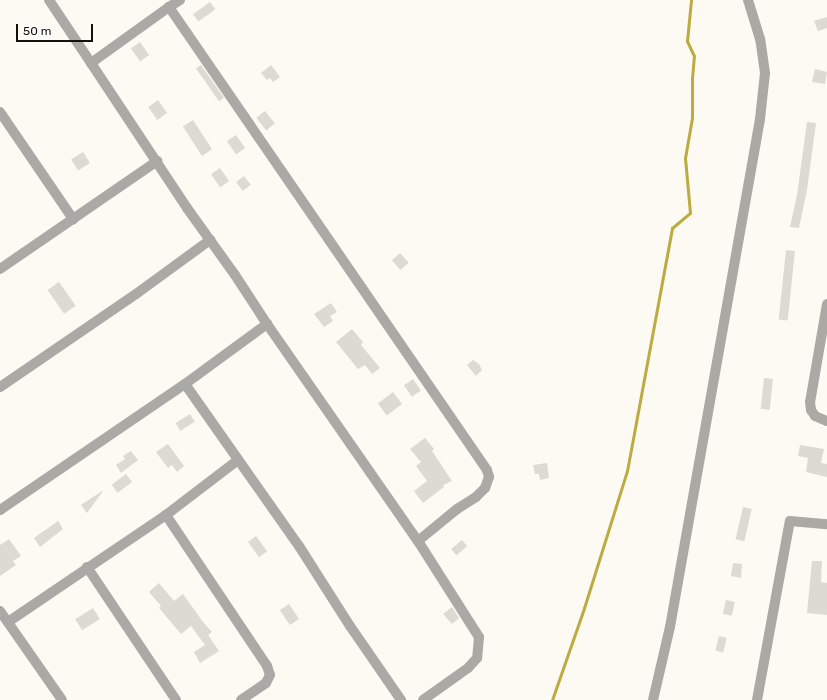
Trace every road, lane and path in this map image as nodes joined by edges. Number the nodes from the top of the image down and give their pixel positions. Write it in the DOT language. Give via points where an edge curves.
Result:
graph roads {
  1 [pos="49,0"];
  2 [pos="180,0"];
  3 [pos="748,0"];
  4 [pos="169,7"];
  5 [pos="91,63"];
  6 [pos="0,112"];
  7 [pos="157,161"];
  8 [pos="73,219"];
  9 [pos="210,240"];
  10 [pos="0,269"];
  11 [pos="827,304"];
  12 [pos="267,324"];
  13 [pos="185,384"];
  14 [pos="0,387"];
  15 [pos="827,421"];
  16 [pos="238,460"];
  17 [pos="0,510"];
  18 [pos="166,515"];
  19 [pos="827,524"];
  20 [pos="418,541"];
  21 [pos="87,567"];
  22 [pos="0,611"];
  23 [pos="8,622"];
  24 [pos="62,700"];
  25 [pos="176,700"];
  26 [pos="241,700"];
  27 [pos="401,700"];
  28 [pos="423,700"];
  29 [pos="653,700"];
  30 [pos="757,700"];
  1 -- 5 [label="street"];
  2 -- 4 [label="street"];
  3 -- 29 [label="street" via="760,39 765,72 760,119 670,627"];
  4 -- 5 [label="street"];
  4 -- 20 [label="street" via="487,470 489,477 486,488"];
  5 -- 7 [label="street"];
  6 -- 8 [label="street"];
  7 -- 8 [label="street"];
  7 -- 9 [label="street"];
  8 -- 10 [label="street"];
  9 -- 12 [label="street"];
  9 -- 14 [label="street"];
  11 -- 15 [label="street" via="810,402 815,416"];
  12 -- 13 [label="street"];
  12 -- 20 [label="street"];
  13 -- 16 [label="street"];
  13 -- 17 [label="street"];
  16 -- 18 [label="street"];
  16 -- 27 [label="street" via="299,546"];
  18 -- 21 [label="street"];
  18 -- 26 [label="street" via="267,666 270,675 266,683"];
  19 -- 30 [label="street" via="790,521"];
  20 -- 28 [label="street" via="479,637 477,658 468,668"];
  21 -- 23 [label="street"];
  21 -- 25 [label="street"];
  22 -- 23 [label="street"];
  23 -- 24 [label="street"];
}
